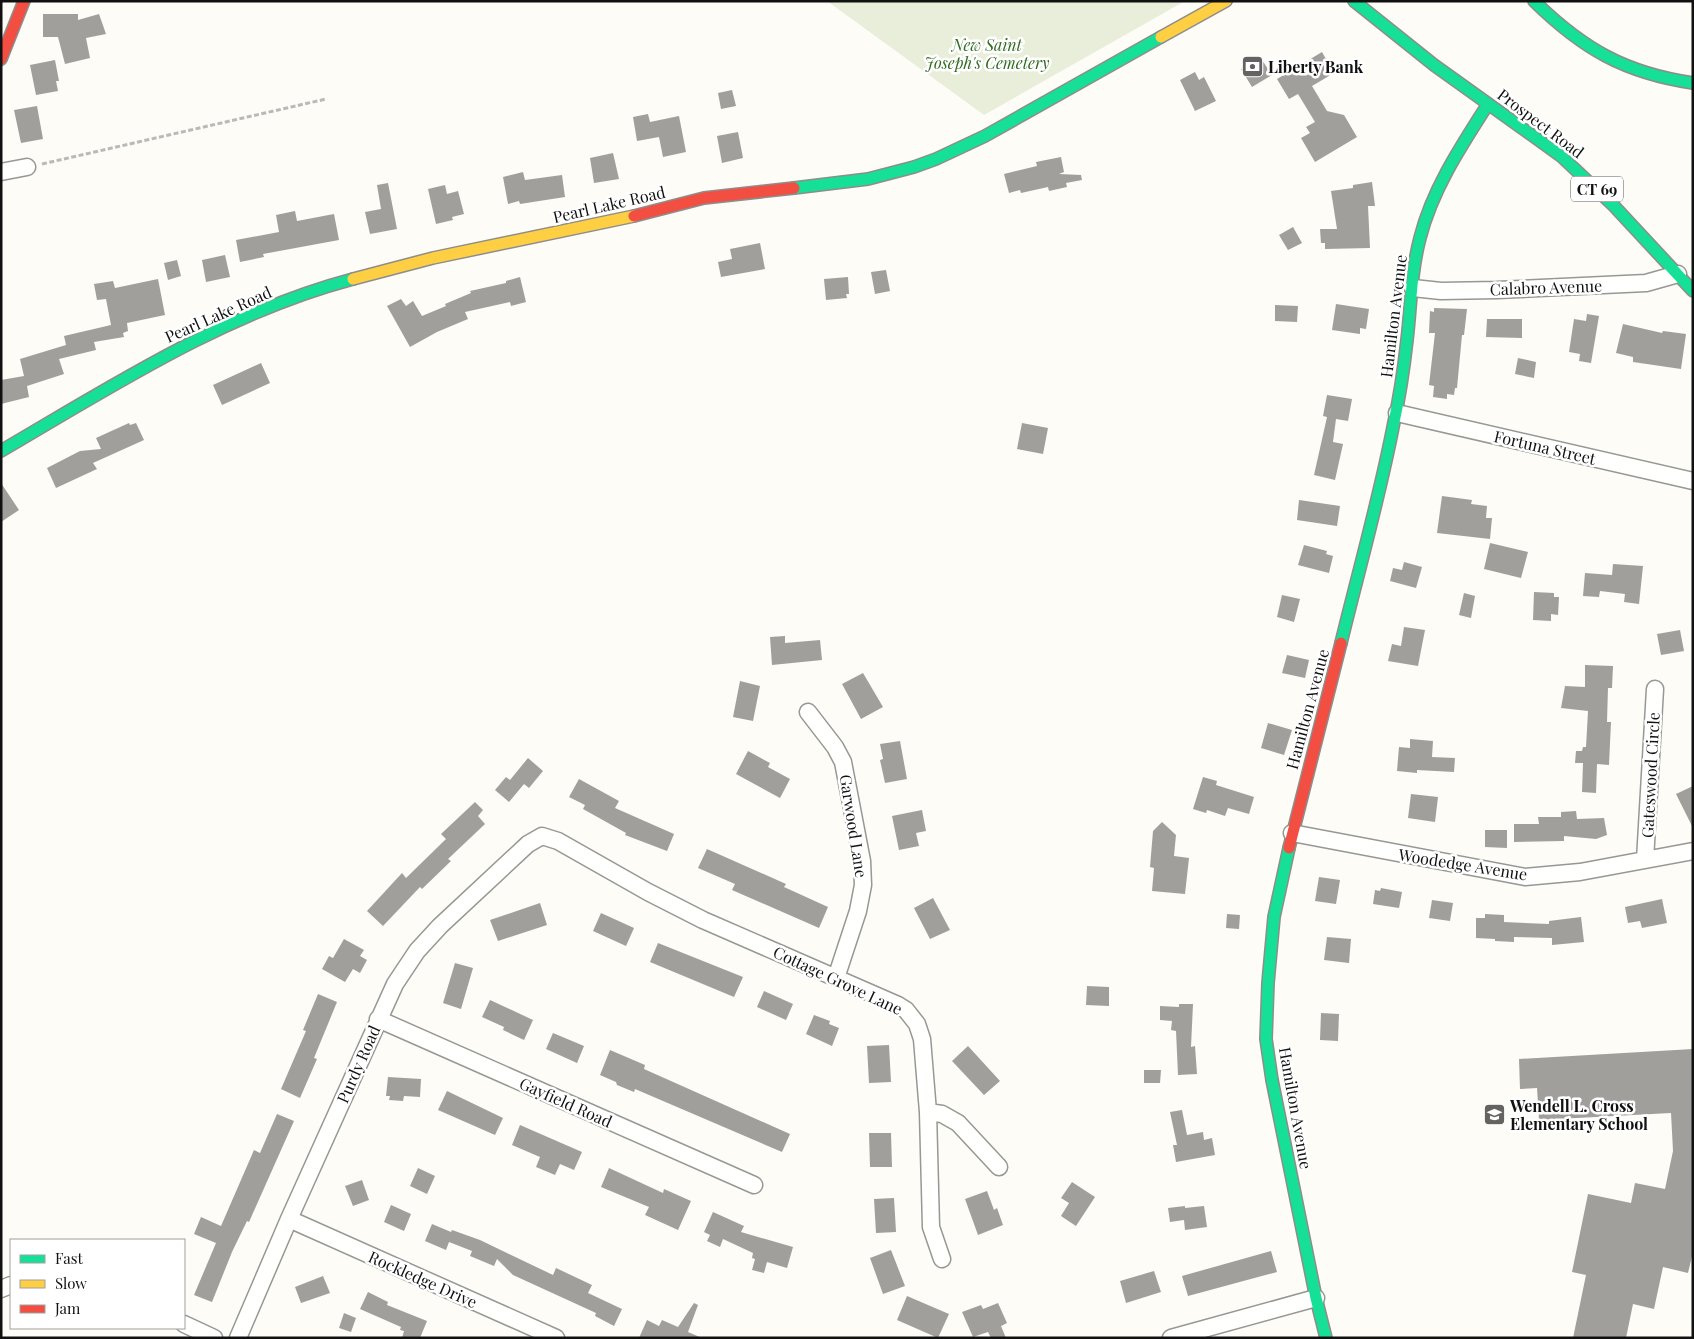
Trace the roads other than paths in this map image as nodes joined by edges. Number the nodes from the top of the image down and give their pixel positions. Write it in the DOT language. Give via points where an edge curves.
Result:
graph roads {
  1 [pos="24,1"];
  2 [pos="1226,1"];
  3 [pos="1354,1"];
  4 [pos="1534,1"];
  5 [pos="1,59"];
  6 [pos="1693,83"];
  7 [pos="1488,104"];
  8 [pos="27,167"];
  9 [pos="1,172"];
  10 [pos="1678,274"];
  11 [pos="1413,288"];
  12 [pos="1693,291"];
  13 [pos="1397,413"];
  14 [pos="1,451"];
  15 [pos="1693,481"];
  16 [pos="1655,689"];
  17 [pos="808,712"];
  18 [pos="1292,833"];
  19 [pos="542,836"];
  20 [pos="1693,851"];
  21 [pos="1645,860"];
  22 [pos="836,978"];
  23 [pos="378,1019"];
  24 [pos="928,1112"];
  25 [pos="999,1167"];
  26 [pos="754,1185"];
  27 [pos="289,1219"];
  28 [pos="942,1259"];
  29 [pos="1316,1298"];
  30 [pos="185,1324"];
  31 [pos="214,1338"];
  32 [pos="238,1338"];
  33 [pos="556,1338"];
  34 [pos="1171,1338"];
  35 [pos="1326,1338"];
  1 -- 5 [label="main road"];
  2 -- 14 [label="main road, Pearl Lake Road" via="985,136 936,159 859,180 704,198 613,221 433,258 334,284 249,314 165,355"];
  3 -- 7 [label="main road, Prospect Road / CT 69"];
  4 -- 6 [label="main road" via="1570,34 1611,61 1660,78"];
  7 -- 10 [label="main road, Prospect Road / CT 69" via="1544,142 1580,172"];
  7 -- 11 [label="main road, Hamilton Avenue" via="1441,183 1424,225"];
  8 -- 9 [label="street"];
  10 -- 11 [label="street, Calabro Avenue" via="1646,283 1441,291"];
  10 -- 12 [label="main road, Prospect Road / CT 69"];
  11 -- 13 [label="main road, Hamilton Avenue"];
  13 -- 15 [label="street, Fortuna Street"];
  13 -- 18 [label="main road, Hamilton Avenue" via="1358,580"];
  16 -- 21 [label="street, Gateswood Circle"];
  17 -- 22 [label="street, Garwood Lane" via="843,762 862,861 863,885 858,911"];
  18 -- 21 [label="street, Woodedge Avenue" via="1524,878"];
  18 -- 29 [label="main road, Hamilton Avenue" via="1274,918 1266,1039"];
  19 -- 22 [label="street, Cottage Grove Lane" via="558,841 703,920"];
  19 -- 23 [label="street, Purdy Road" via="528,844 428,938 405,967"];
  20 -- 21 [label="street, Woodedge Avenue"];
  22 -- 24 [label="street, Cottage Grove Lane" via="898,1005 917,1024 922,1039"];
  23 -- 26 [label="street, Gayfield Road"];
  23 -- 27 [label="street, Purdy Road"];
  24 -- 25 [label="street" via="942,1114 958,1123"];
  24 -- 28 [label="street, Cottage Grove Lane" via="931,1227"];
  27 -- 32 [label="street, Purdy Road"];
  27 -- 33 [label="street, Rockledge Drive"];
  29 -- 34 [label="street"];
  29 -- 35 [label="main road, Hamilton Avenue"];
  30 -- 31 [label="street"];
}
